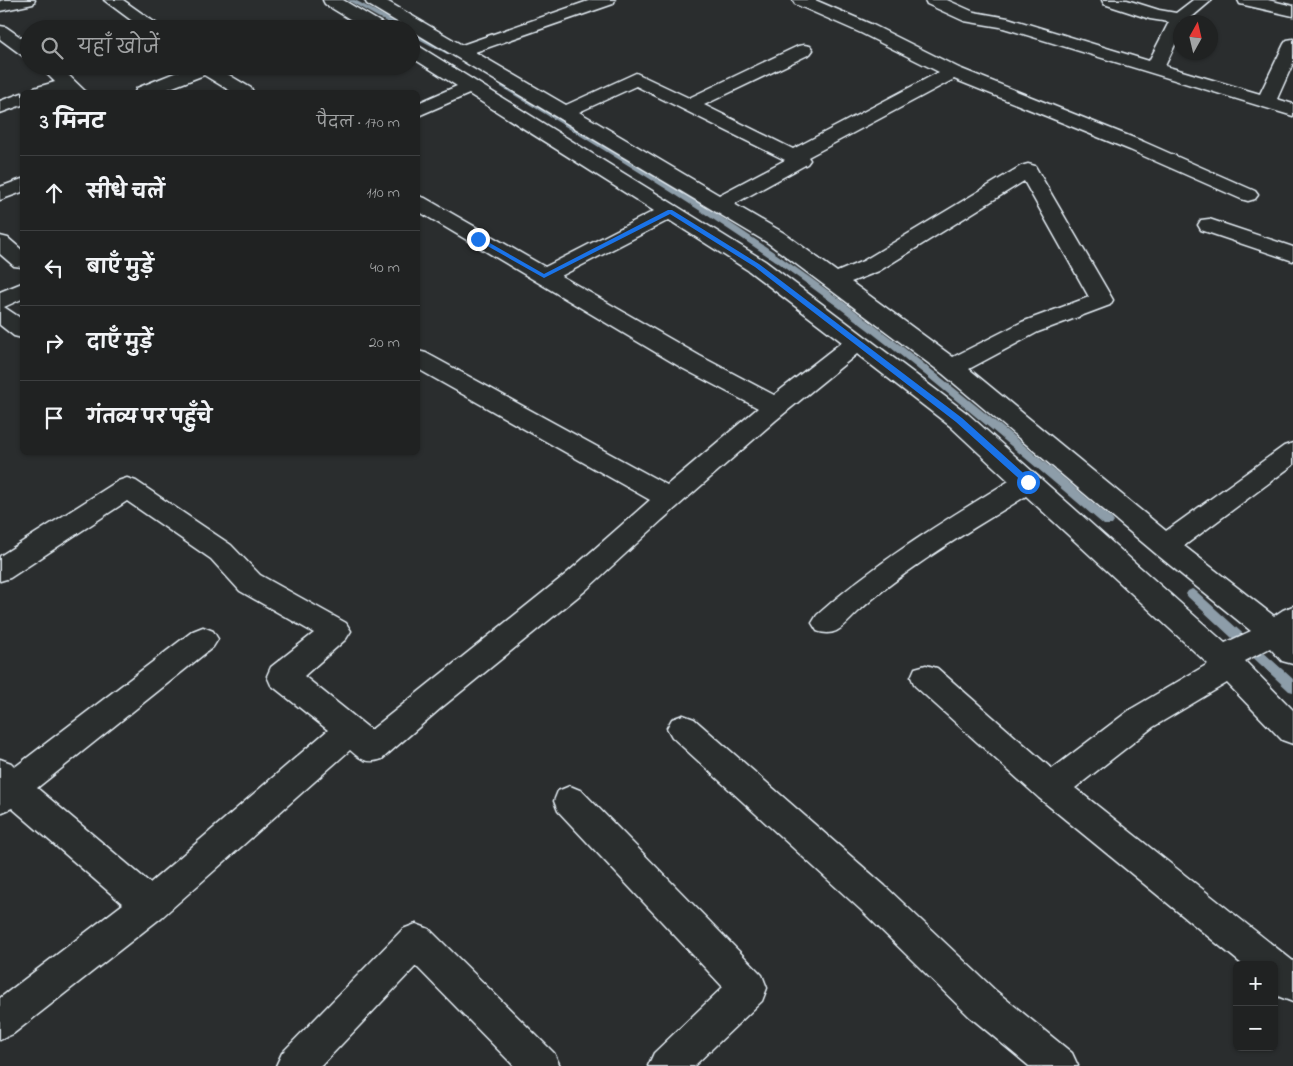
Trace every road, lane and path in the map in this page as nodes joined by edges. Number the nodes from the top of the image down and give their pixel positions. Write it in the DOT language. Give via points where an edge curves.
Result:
graph roads {
  1 [pos="26,0"];
  2 [pos="112,0"];
  3 [pos="331,0"];
  4 [pos="410,0"];
  5 [pos="606,0"];
  6 [pos="801,0"];
  7 [pos="933,0"];
  8 [pos="1110,0"];
  9 [pos="1204,0"];
  10 [pos="1246,0"];
  11 [pos="0,6"];
  12 [pos="1293,11"];
  13 [pos="380,13"];
  14 [pos="1184,15"];
  15 [pos="1173,18"];
  16 [pos="142,20"];
  17 [pos="395,20"];
  18 [pos="0,31"];
  19 [pos="1173,31"];
  20 [pos="420,32"];
  21 [pos="1293,44"];
  22 [pos="20,45"];
  23 [pos="804,50"];
  24 [pos="461,51"];
  25 [pos="420,55"];
  26 [pos="1155,68"];
  27 [pos="953,72"];
  28 [pos="58,75"];
  29 [pos="186,75"];
  30 [pos="215,75"];
  31 [pos="471,86"];
  32 [pos="72,88"];
  33 [pos="56,90"];
  34 [pos="149,90"];
  35 [pos="241,90"];
  36 [pos="20,100"];
  37 [pos="1266,102"];
  38 [pos="690,105"];
  39 [pos="0,107"];
  40 [pos="420,109"];
  41 [pos="1293,110"];
  42 [pos="565,112"];
  43 [pos="800,160"];
  44 [pos="20,185"];
  45 [pos="0,194"];
  46 [pos="1248,195"];
  47 [pos="420,203"];
  48 [pos="719,204"];
  49 [pos="670,211"];
  50 [pos="1209,225"];
  51 [pos="0,243"];
  52 [pos="1293,254"];
  53 [pos="20,259"];
  54 [pos="544,276"];
  55 [pos="835,282"];
  56 [pos="20,291"];
  57 [pos="0,301"];
  58 [pos="0,313"];
  59 [pos="20,329"];
  60 [pos="857,342"];
  61 [pos="420,360"];
  62 [pos="952,368"];
  63 [pos="776,407"];
  64 [pos="1293,452"];
  65 [pos="1028,482"];
  66 [pos="669,498"];
  67 [pos="1165,546"];
  68 [pos="1,568"];
  69 [pos="827,623"];
  70 [pos="1276,629"];
  71 [pos="203,639"];
  72 [pos="1293,652"];
  73 [pos="1226,661"];
  74 [pos="926,677"];
  75 [pos="683,728"];
  76 [pos="350,730"];
  77 [pos="1293,731"];
  78 [pos="5,786"];
  79 [pos="1050,788"];
  80 [pos="570,801"];
  81 [pos="150,905"];
  82 [pos="1266,961"];
  83 [pos="1278,971"];
  84 [pos="1293,984"];
  85 [pos="0,1021"];
  86 [pos="295,1066"];
  87 [pos="540,1066"];
  88 [pos="667,1066"];
  89 [pos="1059,1066"];
  1 -- 11 [label="street"];
  2 -- 16 [label="street"];
  3 -- 13 [label="street"];
  4 -- 13 [label="street"];
  5 -- 24 [label="street"];
  6 -- 27 [label="street"];
  7 -- 26 [label="street" via="970,17 1002,22"];
  8 -- 15 [label="street"];
  9 -- 14 [label="street"];
  10 -- 12 [label="street"];
  13 -- 17 [label="street"];
  18 -- 22 [label="street"];
  19 -- 26 [label="street"];
  20 -- 24 [label="street"];
  21 -- 37 [label="street"];
  23 -- 38 [label="street"];
  24 -- 42 [label="street"];
  25 -- 31 [label="street"];
  26 -- 37 [label="street"];
  27 -- 43 [label="street" via="795,156"];
  27 -- 46 [label="street" via="1137,146"];
  28 -- 32 [label="street"];
  29 -- 34 [label="street"];
  30 -- 35 [label="street"];
  31 -- 40 [label="street"];
  31 -- 49 [label="street"];
  32 -- 33 [label="street"];
  36 -- 39 [label="street"];
  37 -- 41 [label="street"];
  38 -- 42 [label="street" via="636,79"];
  38 -- 43 [label="street"];
  42 -- 48 [label="street"];
  43 -- 48 [label="street"];
  44 -- 45 [label="street"];
  47 -- 54 [label="street"];
  48 -- 55 [label="street" via="776,238"];
  49 -- 54 [label="street"];
  49 -- 60 [label="street" via="757,266"];
  50 -- 52 [label="street"];
  51 -- 53 [label="street"];
  54 -- 63 [label="street" via="691,362"];
  55 -- 62 [label="street"];
  55 -- 62 [label="street" via="871,266 1028,170 1102,300 1030,327"];
  56 -- 57 [label="street"];
  58 -- 59 [label="street"];
  60 -- 63 [label="street"];
  60 -- 65 [label="street" via="959,420"];
  61 -- 66 [label="street"];
  62 -- 67 [label="street"];
  63 -- 66 [label="street"];
  64 -- 67 [label="street"];
  65 -- 69 [label="street" via="926,545 852,599"];
  65 -- 73 [label="street"];
  66 -- 76 [label="street" via="576,582 371,749"];
  67 -- 70 [label="street"];
  68 -- 76 [label="street" via="127,488 220,552 250,583 336,631 282,676"];
  70 -- 72 [label="street"];
  70 -- 73 [label="street"];
  71 -- 78 [label="street"];
  73 -- 77 [label="street"];
  73 -- 79 [label="street" via="1142,718"];
  74 -- 79 [label="street"];
  75 -- 89 [label="street" via="873,898 983,1004"];
  76 -- 81 [label="street"];
  78 -- 81 [label="street"];
  79 -- 82 [label="street"];
  80 -- 88 [label="street" via="749,988"];
  81 -- 85 [label="street"];
  83 -- 84 [label="street"];
  86 -- 87 [label="street" via="416,941"];
}
